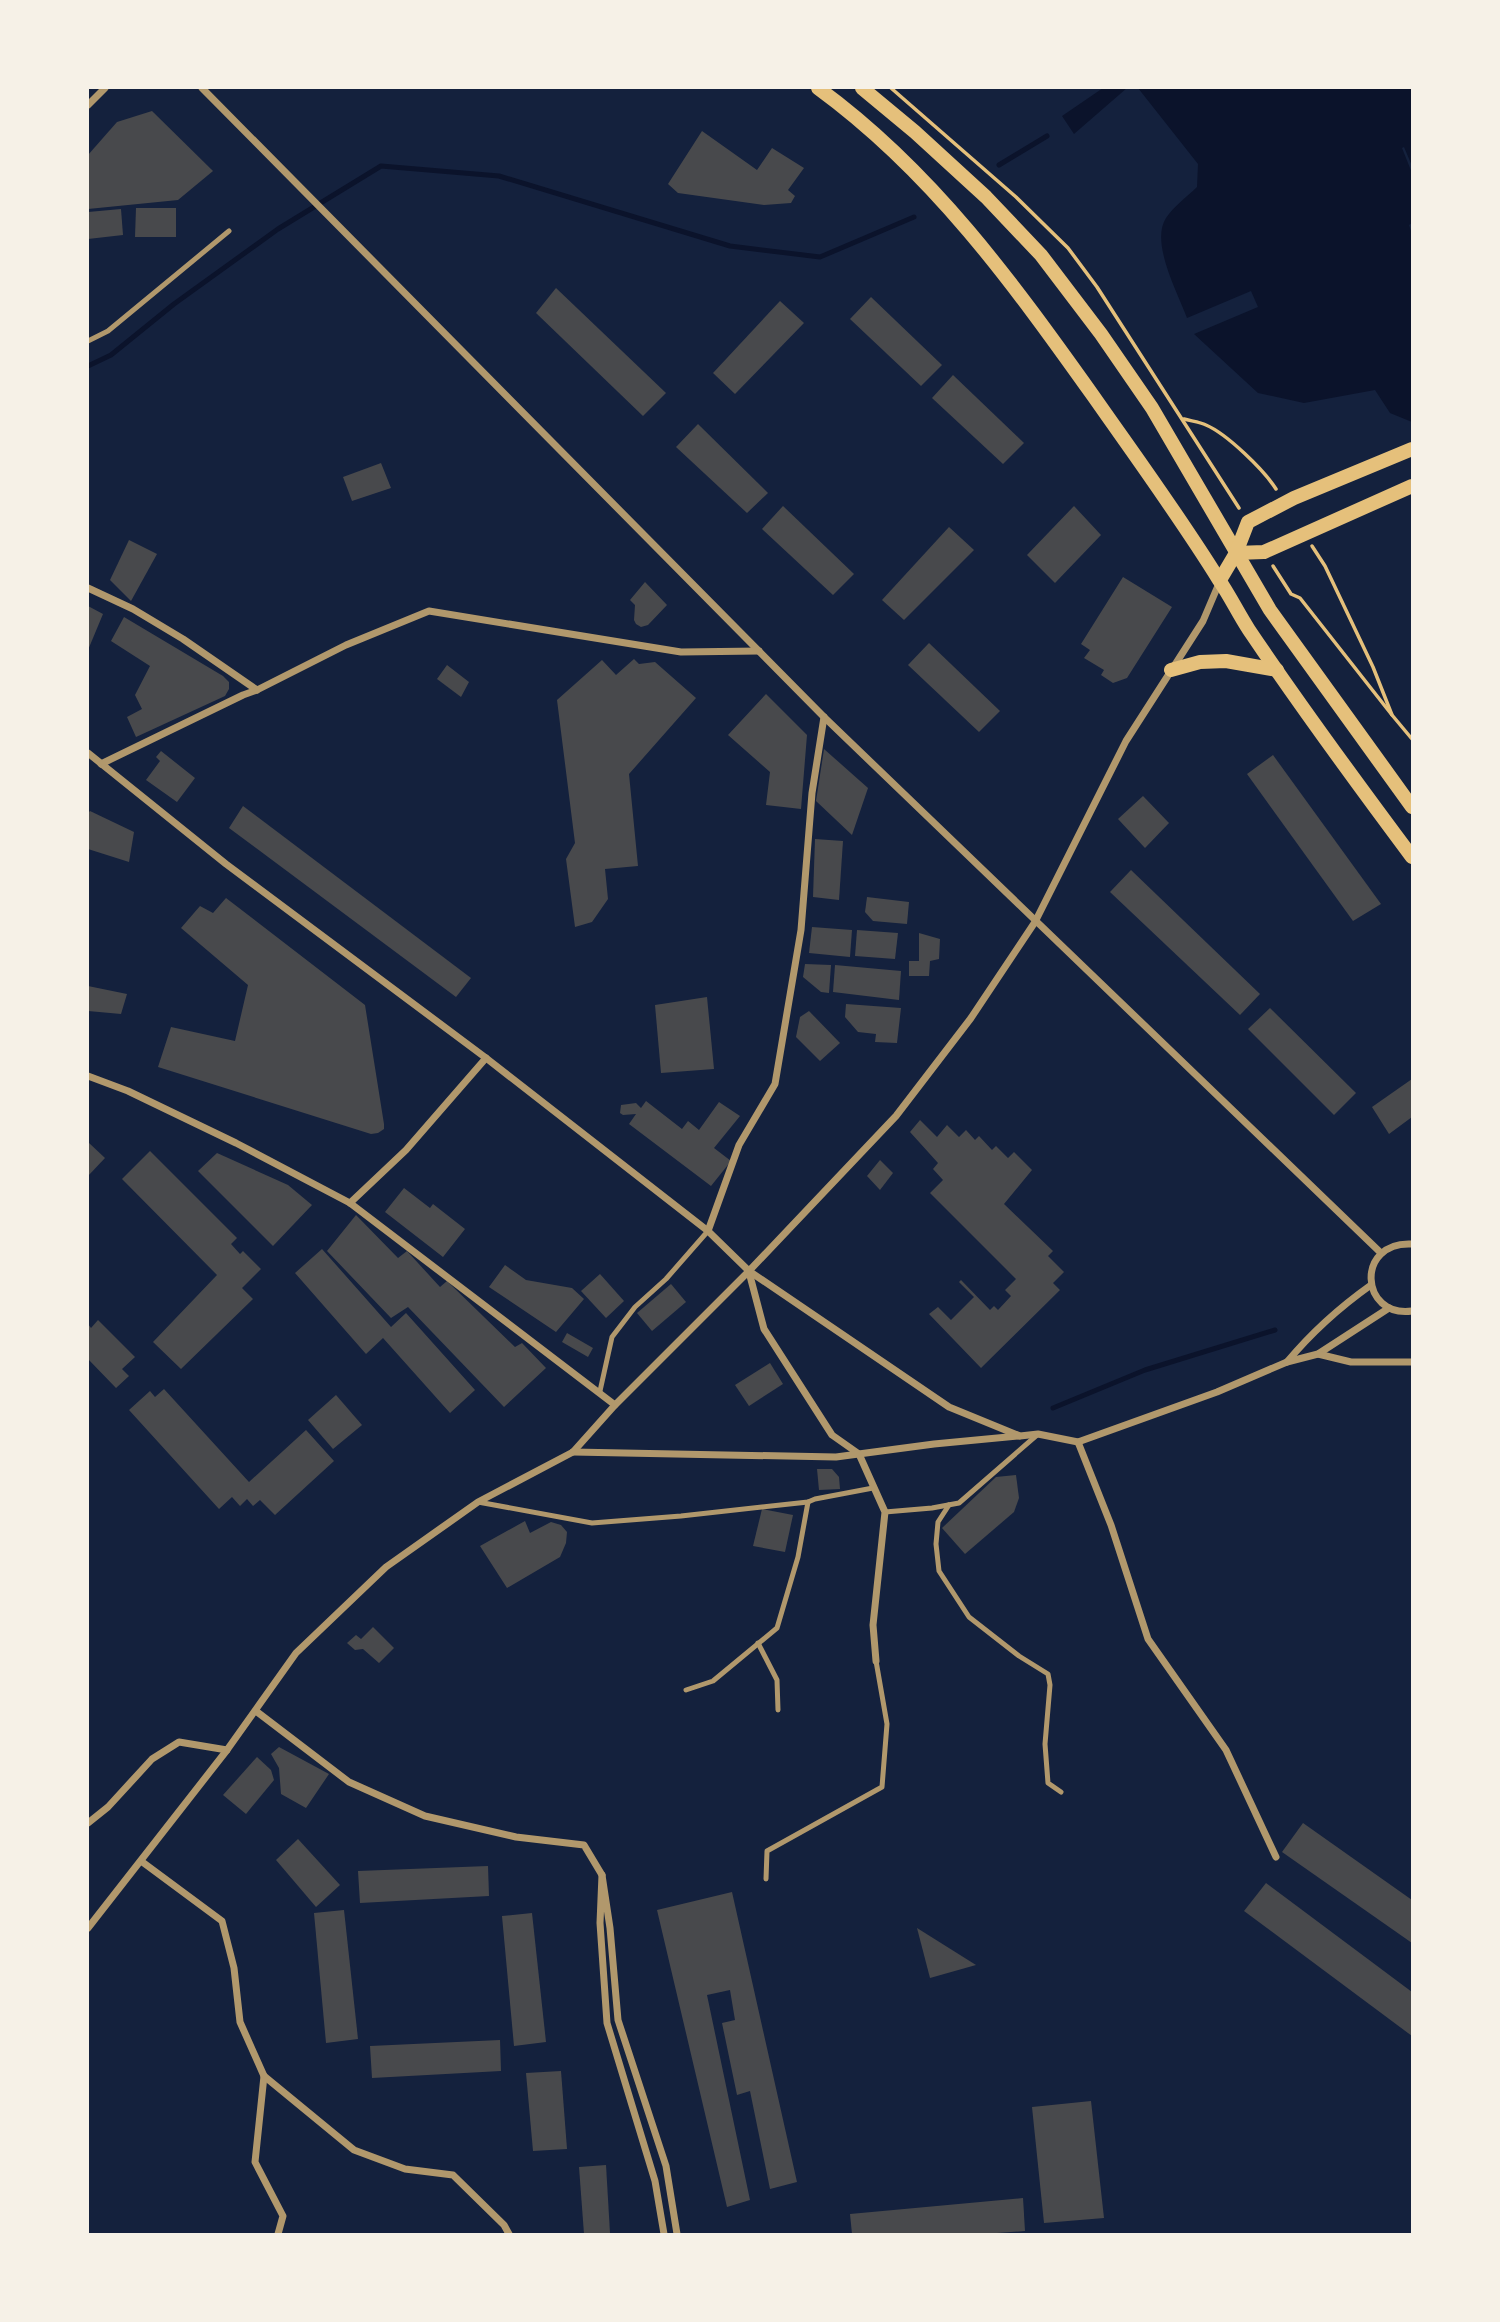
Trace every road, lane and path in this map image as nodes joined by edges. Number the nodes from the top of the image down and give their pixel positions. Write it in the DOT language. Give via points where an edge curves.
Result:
graph roads {
  1 [pos="105,88"];
  2 [pos="202,88"];
  3 [pos="818,88"];
  4 [pos="862,88"];
  5 [pos="891,88"];
  6 [pos="88,106"];
  7 [pos="229,231"];
  8 [pos="88,341"];
  9 [pos="1183,419"];
  10 [pos="1412,449"];
  11 [pos="1412,486"];
  12 [pos="1278,492"];
  13 [pos="1253,520"];
  14 [pos="1311,544"];
  15 [pos="1271,549"];
  16 [pos="1236,553"];
  17 [pos="1220,580"];
  18 [pos="88,589"];
  19 [pos="759,651"];
  20 [pos="1171,670"];
  21 [pos="1277,670"];
  22 [pos="257,691"];
  23 [pos="1392,715"];
  24 [pos="824,717"];
  25 [pos="1412,738"];
  26 [pos="88,753"];
  27 [pos="101,764"];
  28 [pos="1412,807"];
  29 [pos="1412,857"];
  30 [pos="1035,922"];
  31 [pos="486,1058"];
  32 [pos="88,1076"];
  33 [pos="350,1203"];
  34 [pos="708,1231"];
  35 [pos="1412,1244"];
  36 [pos="1381,1253"];
  37 [pos="749,1271"];
  38 [pos="1371,1285"];
  39 [pos="1390,1308"];
  40 [pos="1412,1311"];
  41 [pos="1404,1312"];
  42 [pos="1412,1317"];
  43 [pos="1318,1354"];
  44 [pos="1287,1362"];
  45 [pos="1412,1362"];
  46 [pos="600,1391"];
  47 [pos="615,1405"];
  48 [pos="1038,1434"];
  49 [pos="1020,1436"];
  50 [pos="1077,1442"];
  51 [pos="573,1452"];
  52 [pos="859,1454"];
  53 [pos="873,1489"];
  54 [pos="478,1502"];
  55 [pos="808,1502"];
  56 [pos="949,1505"];
  57 [pos="885,1512"];
  58 [pos="758,1643"];
  59 [pos="876,1661"];
  60 [pos="686,1690"];
  61 [pos="256,1710"];
  62 [pos="778,1710"];
  63 [pos="227,1750"];
  64 [pos="1061,1792"];
  65 [pos="88,1823"];
  66 [pos="1276,1857"];
  67 [pos="141,1861"];
  68 [pos="602,1875"];
  69 [pos="766,1879"];
  70 [pos="88,1928"];
  71 [pos="264,2076"];
  72 [pos="278,2235"];
  73 [pos="509,2235"];
  74 [pos="664,2235"];
  75 [pos="677,2235"];
  1 -- 6 [label="street"];
  2 -- 19 [label="street"];
  3 -- 17 [label="main road" via="853,113 961,220 1033,312"];
  4 -- 16 [label="main road" via="986,197 1041,255 1152,408"];
  5 -- 9 [label="path" via="1068,248"];
  7 -- 8 [label="lane" via="108,331"];
  9 -- 12 [label="path" via="1207,425 1233,444"];
  9 -- 13 [label="path"];
  10 -- 13 [label="main road"];
  11 -- 15 [label="main road"];
  13 -- 16 [label="main road"];
  14 -- 23 [label="path" via="1368,656"];
  15 -- 16 [label="main road"];
  15 -- 23 [label="path" via="1291,594 1300,598"];
  16 -- 17 [label="main road"];
  16 -- 28 [label="main road" via="1270,610"];
  17 -- 20 [label="street" via="1203,621"];
  17 -- 21 [label="main road"];
  18 -- 22 [label="street" via="183,639"];
  19 -- 22 [label="street" via="681,652 429,611 346,645"];
  19 -- 24 [label="street"];
  20 -- 21 [label="main road" via="1226,661"];
  20 -- 30 [label="street" via="1126,741"];
  21 -- 29 [label="main road"];
  22 -- 27 [label="street"];
  23 -- 25 [label="path"];
  24 -- 30 [label="street"];
  24 -- 34 [label="street" via="812,793 801,930 775,1084 739,1145"];
  26 -- 27 [label="street"];
  27 -- 31 [label="street" via="226,864"];
  30 -- 36 [label="street"];
  30 -- 37 [label="street" via="971,1018 896,1116"];
  31 -- 33 [label="street" via="406,1150"];
  31 -- 34 [label="street"];
  32 -- 33 [label="street" via="236,1143"];
  33 -- 46 [label="street"];
  34 -- 37 [label="street"];
  34 -- 46 [label="lane" via="612,1337"];
  35 -- 36 [label="street"];
  36 -- 38 [label="street" via="1374,1262"];
  37 -- 47 [label="street"];
  37 -- 49 [label="street" via="949,1407"];
  37 -- 52 [label="street" via="764,1329 832,1435"];
  38 -- 39 [label="street"];
  38 -- 44 [label="street" via="1307,1338"];
  39 -- 41 [label="street"];
  39 -- 43 [label="street"];
  40 -- 41 [label="street"];
  41 -- 42 [label="street"];
  43 -- 44 [label="street"];
  43 -- 45 [label="street" via="1351,1362"];
  44 -- 50 [label="street"];
  46 -- 47 [label="street"];
  47 -- 51 [label="street"];
  48 -- 49 [label="street"];
  48 -- 50 [label="street"];
  48 -- 56 [label="lane" via="959,1503"];
  49 -- 52 [label="street"];
  50 -- 66 [label="street" via="1111,1525 1148,1639 1226,1750"];
  51 -- 52 [label="street"];
  51 -- 54 [label="street"];
  52 -- 53 [label="street"];
  53 -- 55 [label="lane"];
  53 -- 57 [label="street"];
  54 -- 55 [label="lane" via="592,1522"];
  54 -- 61 [label="street" via="386,1567 296,1653"];
  55 -- 58 [label="lane" via="777,1628"];
  56 -- 57 [label="lane"];
  56 -- 64 [label="lane" via="938,1522 939,1570 969,1617 1048,1674 1048,1783"];
  57 -- 59 [label="street" via="873,1625"];
  58 -- 60 [label="lane" via="713,1681"];
  58 -- 62 [label="lane" via="777,1680"];
  59 -- 69 [label="lane" via="887,1724 882,1787 767,1851"];
  61 -- 63 [label="street"];
  61 -- 68 [label="street" via="349,1782 425,1816 516,1837 584,1846"];
  63 -- 65 [label="street" via="180,1742 152,1759"];
  63 -- 67 [label="street"];
  67 -- 70 [label="street"];
  67 -- 71 [label="street" via="222,1921 234,1968 240,2022"];
  68 -- 74 [label="street" via="600,1923 607,2023 655,2181"];
  68 -- 75 [label="street" via="618,2020 666,2166"];
  71 -- 72 [label="street" via="255,2162 283,2216"];
  71 -- 73 [label="street" via="354,2150 405,2169 453,2175"];
}
